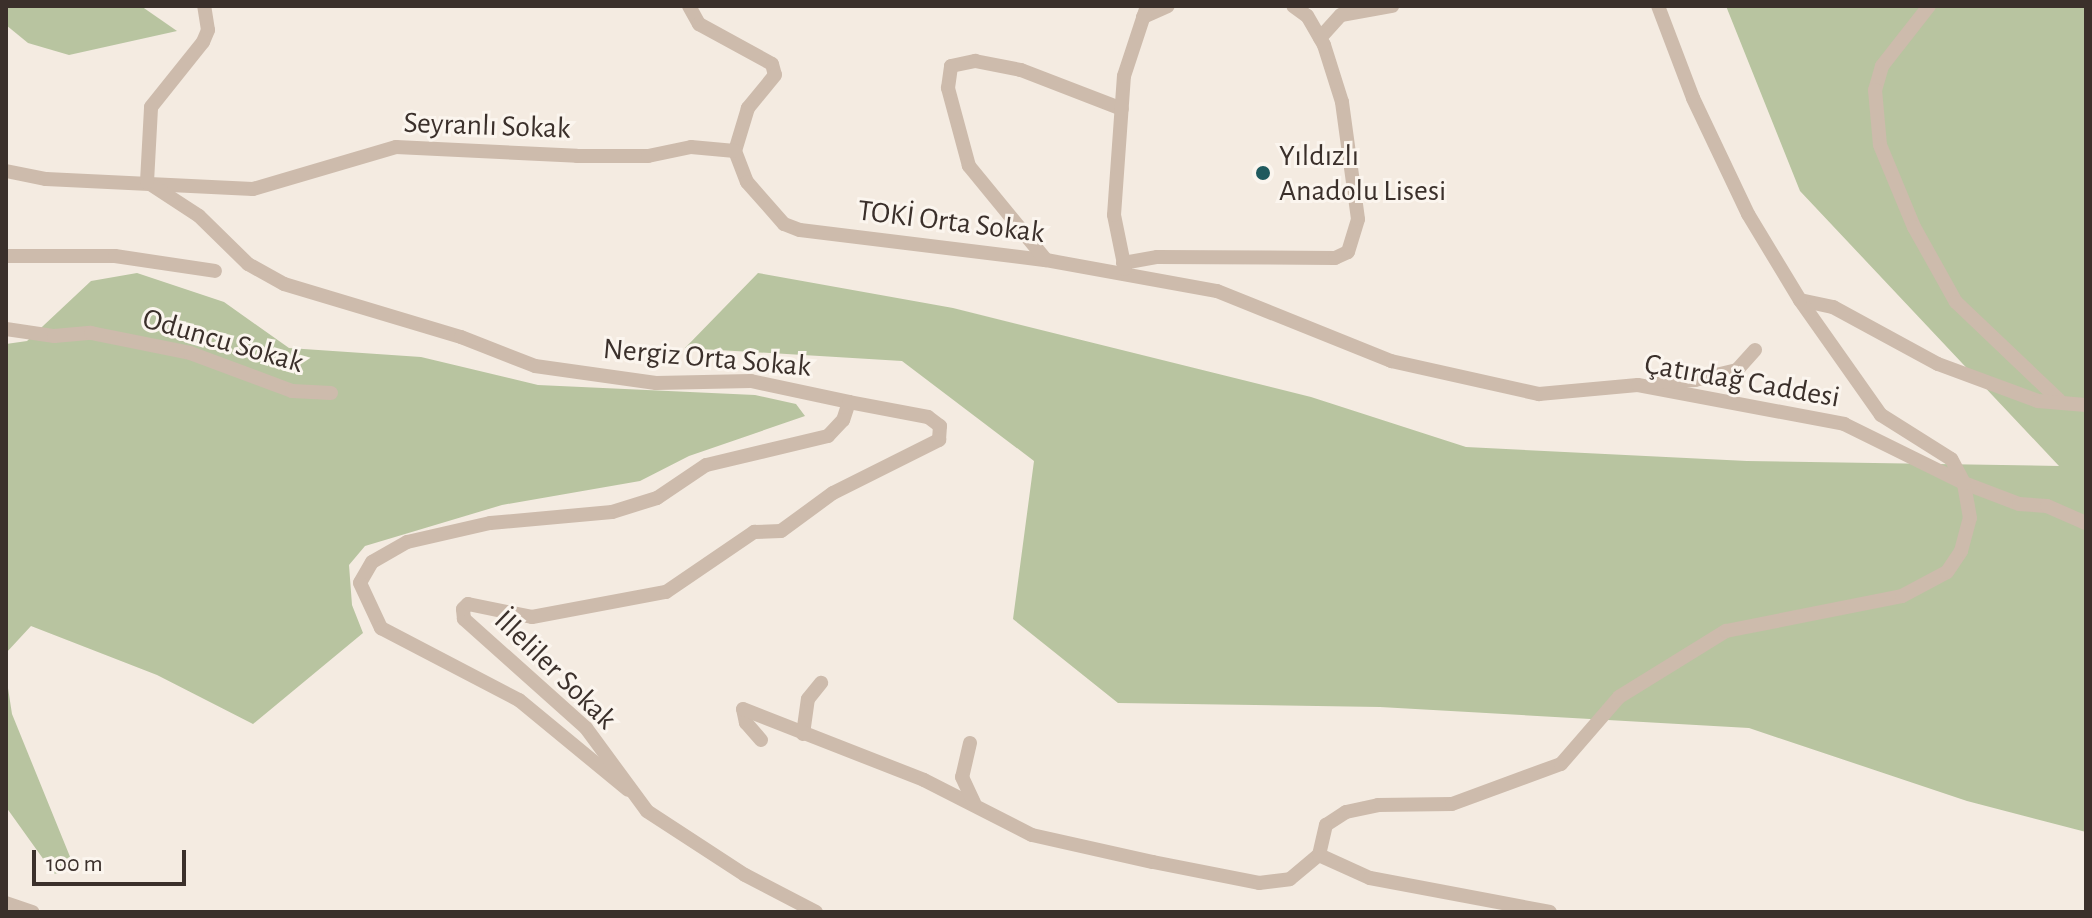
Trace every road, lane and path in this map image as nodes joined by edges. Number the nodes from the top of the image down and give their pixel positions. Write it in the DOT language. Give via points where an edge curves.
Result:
graph roads {
  1 [pos="204,6"];
  2 [pos="689,6"];
  3 [pos="1168,6"];
  4 [pos="1293,6"];
  5 [pos="1392,6"];
  6 [pos="1929,6"];
  7 [pos="1661,9"];
  8 [pos="1145,11"];
  9 [pos="1320,38"];
  10 [pos="1122,109"];
  11 [pos="735,151"];
  12 [pos="6,171"];
  13 [pos="147,182"];
  14 [pos="6,256"];
  15 [pos="1046,260"];
  16 [pos="1126,270"];
  17 [pos="215,271"];
  18 [pos="1800,300"];
  19 [pos="6,329"];
  20 [pos="1755,350"];
  21 [pos="1638,385"];
  22 [pos="331,393"];
  23 [pos="2059,400"];
  24 [pos="849,402"];
  25 [pos="2086,405"];
  26 [pos="1964,483"];
  27 [pos="2086,523"];
  28 [pos="821,683"];
  29 [pos="803,734"];
  30 [pos="761,740"];
  31 [pos="970,743"];
  32 [pos="628,790"];
  33 [pos="974,803"];
  34 [pos="1319,855"];
  35 [pos="6,903"];
  36 [pos="32,912"];
  37 [pos="816,912"];
  38 [pos="1550,912"];
  1 -- 13 [label="street" via="208,30 203,42 151,107"];
  2 -- 11 [label="street" via="699,24 772,64 775,75 748,108"];
  3 -- 8 [label="street"];
  4 -- 9 [label="street" via="1307,16"];
  5 -- 9 [label="street" via="1341,15"];
  6 -- 23 [label="street" via="1882,66 1874,115 1880,145 1914,227 1956,302"];
  7 -- 18 [label="street" via="1693,98 1748,214"];
  8 -- 10 [label="street" via="1124,76"];
  9 -- 16 [label="street" via="1349,136 1358,219 1348,252 1335,258 1157,257"];
  10 -- 15 [label="street" via="1021,70 975,61 951,66 948,88 969,166"];
  10 -- 16 [label="street" via="1114,215"];
  11 -- 13 [label="street, Seyranlı Sokak" via="691,147 648,156 577,156 396,147 253,189"];
  11 -- 15 [label="street, TOKİ Orta Sokak" via="747,182 784,224 800,230"];
  12 -- 13 [label="street" via="46,179"];
  13 -- 24 [label="street, Nergiz Orta Sokak" via="199,216 248,264 284,284 432,327 535,366 656,383 751,381"];
  14 -- 17 [label="street" via="115,256"];
  15 -- 16 [label="street, TOKİ Orta Sokak"];
  16 -- 21 [label="street, Çatırdağ Caddesi" via="1217,291 1391,361 1539,394"];
  18 -- 23 [label="street" via="1833,307 1938,364 2038,401"];
  18 -- 26 [label="street" via="1881,415 1951,459"];
  19 -- 22 [label="street, Oduncu Sokak" via="54,336 91,333 190,353 292,391"];
  20 -- 21 [label="street" via="1737,370"];
  21 -- 26 [label="street, Çatırdağ Caddesi" via="1844,424"];
  23 -- 25 [label="street"];
  24 -- 32 [label="street, İlleliler Sokak" via="928,417 940,426 939,440 833,493 781,531 754,532 666,592 532,617 468,604 463,609 464,619 586,728"];
  24 -- 32 [label="street, Nergiz Orta Sokak" via="843,420 828,436 706,465 657,498 612,512 490,523 407,542 372,562 360,583 381,628 519,700"];
  26 -- 27 [label="street, Çatırdağ Caddesi" via="2019,504 2047,506"];
  26 -- 34 [label="street" via="1970,518 1961,551 1947,572 1930,583 1870,606 1757,621 1726,631 1619,697 1561,764 1452,804 1378,805 1346,812 1326,825"];
  28 -- 29 [label="street" via="808,699"];
  29 -- 30 [label="street" via="743,709 746,723"];
  29 -- 33 [label="street"];
  31 -- 33 [label="street" via="962,777"];
  32 -- 37 [label="street, İlleliler Sokak" via="694,845"];
  33 -- 34 [label="street" via="1032,835 1259,883 1290,879"];
  34 -- 38 [label="street" via="1370,878"];
  35 -- 36 [label="street"];
}
